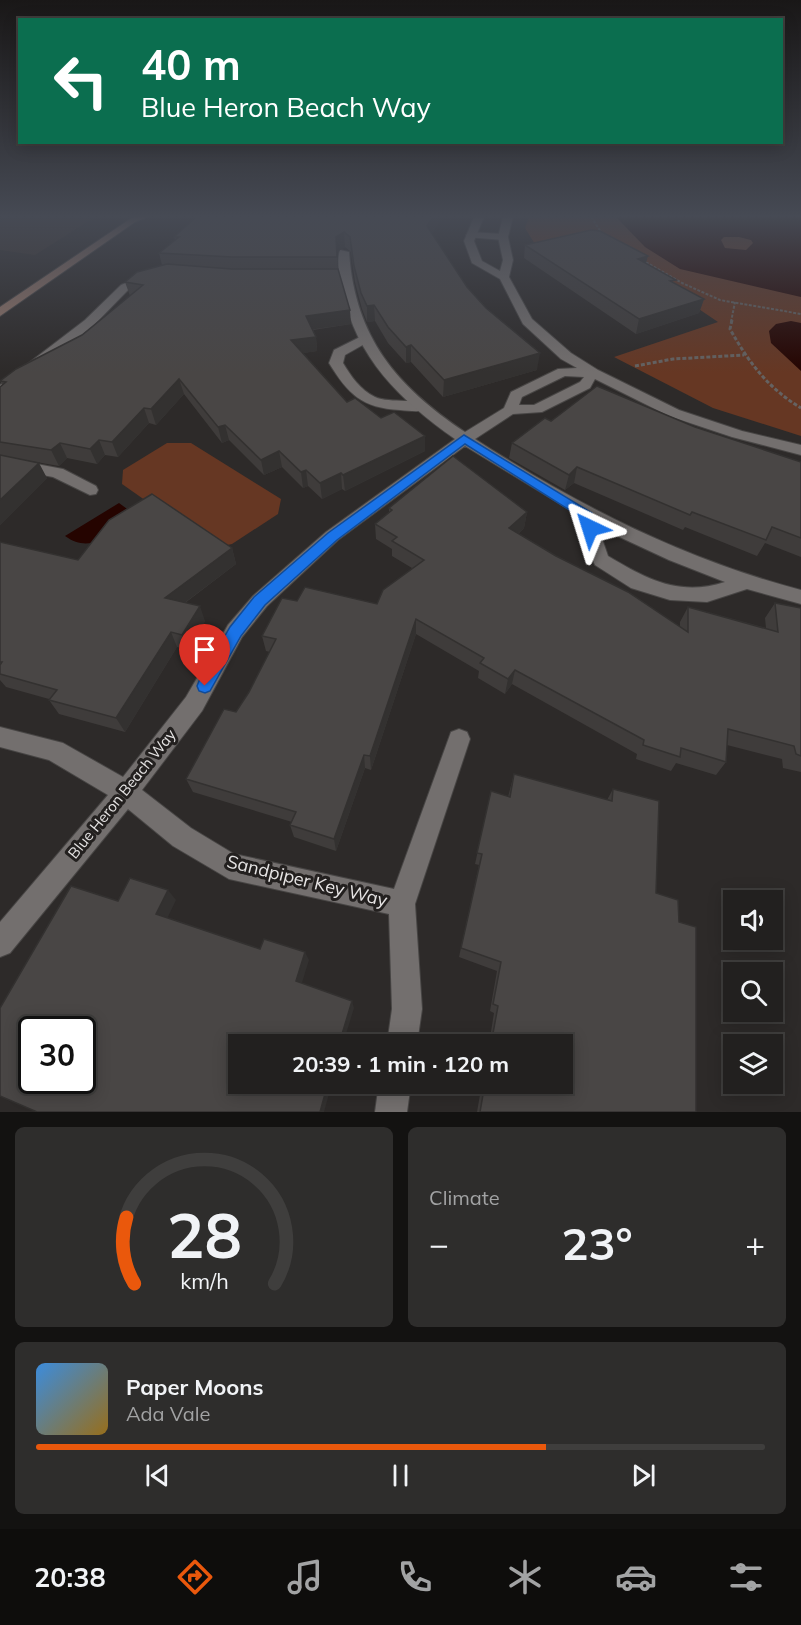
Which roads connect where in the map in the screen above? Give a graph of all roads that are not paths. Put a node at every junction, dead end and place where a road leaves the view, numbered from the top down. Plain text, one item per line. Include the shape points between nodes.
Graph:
1 (62, 269) edge
2 (341, 269) edge
3 (488, 269) edge
4 (506, 269) edge
5 (159, 274) edge
6 (504, 277) junction
7 (0, 312) edge
8 (364, 339) junction
9 (593, 374) junction
10 (0, 392) edge
11 (423, 407) junction
12 (510, 410) junction
13 (464, 439) junction
14 (801, 450) edge
15 (0, 462) edge
16 (90, 490) dead end
17 (588, 516) junction
18 (743, 583) junction
19 (801, 597) edge
20 (0, 737) edge
21 (459, 739) dead end
22 (126, 792) junction
23 (402, 904) junction
24 (0, 943) edge
25 (403, 1034) edge
26 (393, 1094) edge
27 (391, 1112) edge

1 - 7 main road
2 - 8 street via 340,277
3 - 6 street
4 - 6 street
5 - 10 street via 125,287 89,323
6 - 9 street via 527,321
8 - 11 street via 383,368
8 - 11 street via 339,353 336,363 356,393 390,406
9 - 12 street, Blue Heron Beach Way via 585,385 537,410
9 - 12 street, Blue Heron Beach Way via 563,372 516,395
9 - 14 street via 674,413
11 - 13 street
12 - 13 street, Blue Heron Beach Way
13 - 17 street
13 - 22 street, Blue Heron Beach Way via 332,536 260,601 235,632 194,704
15 - 16 street via 57,473
17 - 18 street
17 - 18 street via 601,560 638,583 670,593 707,595
18 - 19 street
20 - 22 street, Sandpiper Key Way via 56,751
21 - 23 street, Sandpiper Key Way
22 - 23 street, Sandpiper Key Way via 182,837 228,866
22 - 24 street, Blue Heron Beach Way
23 - 25 street, Sandpiper Key Way via 407,1009
26 - 27 street

